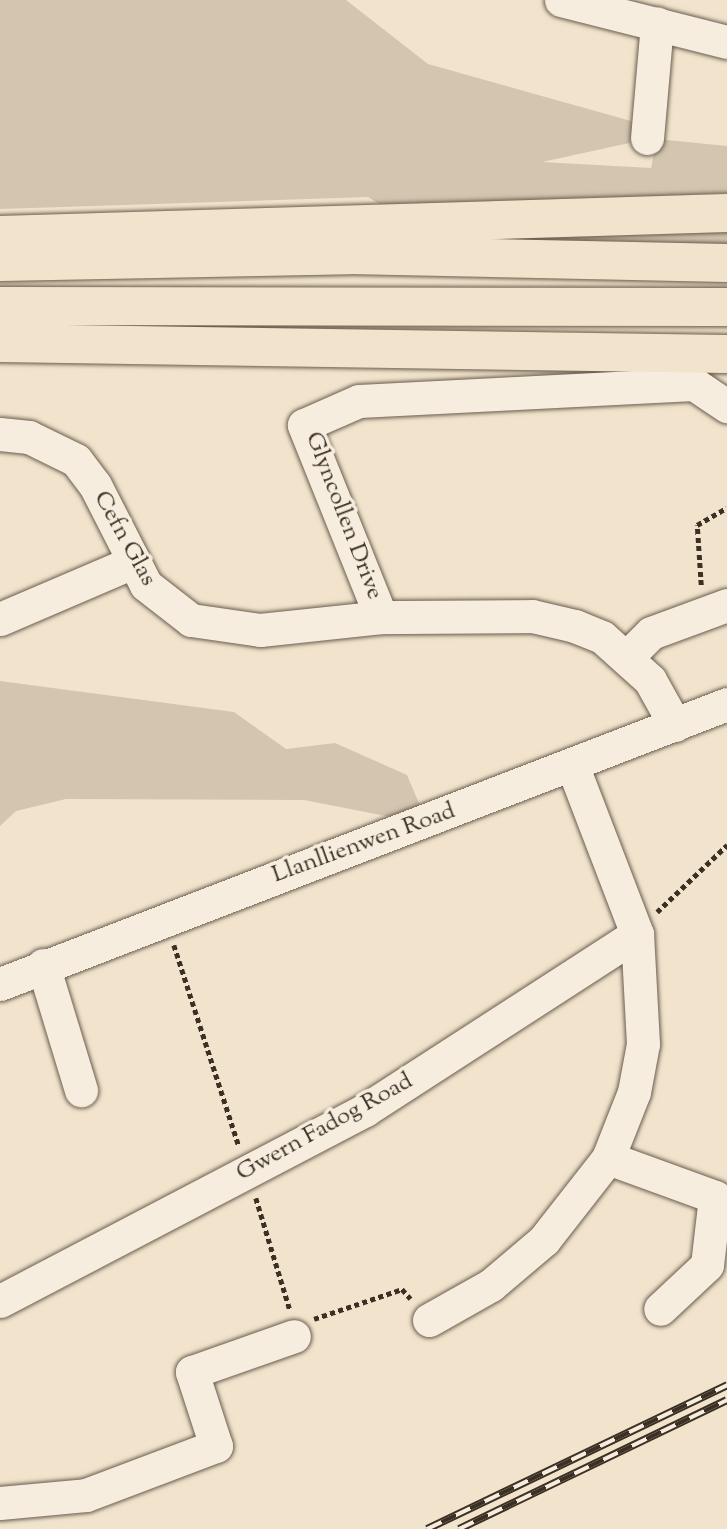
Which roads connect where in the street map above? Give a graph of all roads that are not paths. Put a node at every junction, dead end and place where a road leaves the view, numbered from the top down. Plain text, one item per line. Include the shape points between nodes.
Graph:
1 (561, 0) edge
2 (657, 23) junction
3 (727, 42) edge
4 (647, 138) dead end
5 (727, 213) edge
6 (0, 235) edge
7 (0, 262) edge
8 (727, 263) edge
9 (0, 306) edge
10 (727, 307) edge
11 (0, 343) edge
12 (727, 354) edge
13 (727, 406) edge
14 (0, 434) edge
15 (132, 562) junction
16 (715, 609) edge
17 (381, 617) junction
18 (0, 619) edge
19 (626, 658) junction
20 (727, 704) edge
21 (675, 725) junction
22 (573, 767) junction
23 (637, 934) junction
24 (43, 965) junction
25 (0, 984) edge
26 (81, 1090) dead end
27 (608, 1158) junction
28 (0, 1301) edge
29 (660, 1309) dead end
30 (429, 1320) road end
31 (294, 1336) road end
32 (0, 1503) edge

1 - 2 street
2 - 3 street
2 - 4 street
5 - 6 highway
7 - 8 highway via 349,255
9 - 10 highway
11 - 12 highway
13 - 17 street, Glyncollen Drive via 694,384 359,401 304,425
14 - 15 street, Cefn Glas via 41,442 76,460 95,485
15 - 17 street, Cefn Glas via 165,605 221,628 260,630
15 - 18 street
16 - 19 street via 651,633
17 - 19 street, Glyncollen Drive via 532,616 602,637
19 - 21 street, Glyncollen Drive via 650,680
20 - 21 street, Llanllienwen Road
21 - 22 street, Llanllienwen Road
22 - 23 street
22 - 24 street, Llanllienwen Road
23 - 27 street via 643,1044 634,1092
23 - 28 street, Gwern Fadog Road via 365,1110
24 - 25 street, Llanllienwen Road
24 - 26 street
27 - 29 street via 715,1197 707,1265
27 - 30 street via 544,1240 491,1285
31 - 32 street via 192,1372 216,1446 86,1495

